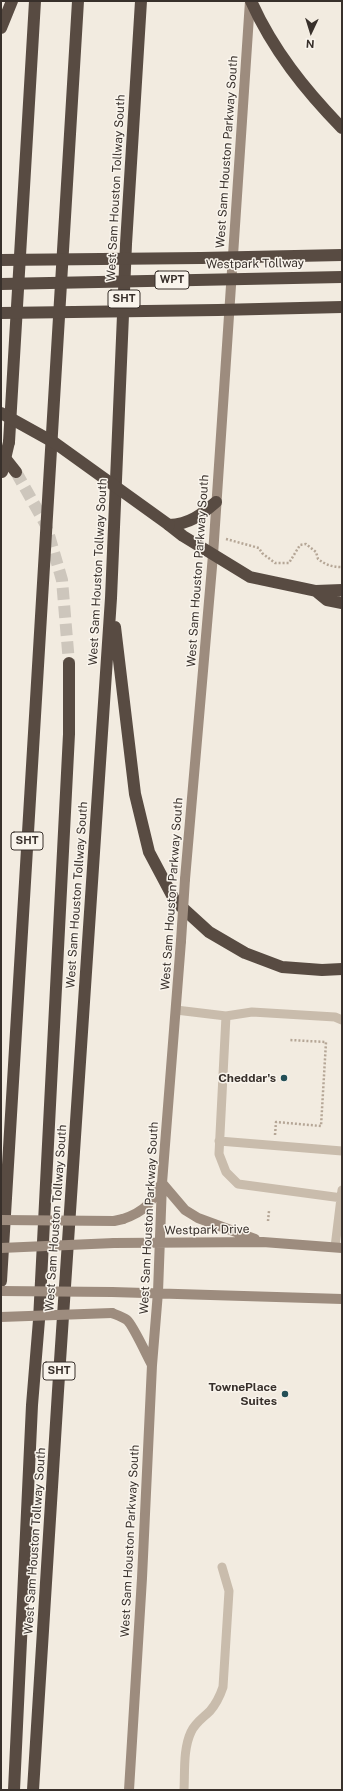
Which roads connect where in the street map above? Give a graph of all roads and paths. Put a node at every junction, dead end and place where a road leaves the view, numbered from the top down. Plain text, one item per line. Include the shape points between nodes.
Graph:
1 (12, 1) edge
2 (35, 1) edge
3 (78, 1) edge
4 (141, 1) edge
5 (251, 1) edge
6 (1, 28) edge
7 (342, 128) edge
8 (342, 255) edge
9 (233, 257) junction
10 (1, 260) edge
11 (342, 276) edge
12 (1, 284) edge
13 (342, 306) edge
14 (1, 313) edge
15 (1, 413) edge
16 (1, 453) edge
17 (1, 472) tunnel mouth
18 (16, 472) tunnel mouth
19 (216, 502) junction
20 (178, 528) junction
21 (214, 537) junction
22 (213, 555) junction
23 (342, 567) edge
24 (342, 590) edge
25 (316, 591) junction
26 (111, 598) junction
27 (342, 603) edge
28 (69, 663) tunnel mouth
29 (342, 969) edge
30 (176, 1010) junction
31 (226, 1016) junction
32 (342, 1020) edge
33 (290, 1040) dead end
34 (275, 1135) dead end
35 (219, 1141) junction
36 (342, 1151) edge
37 (162, 1183) junction
38 (342, 1190) edge
39 (342, 1198) edge
40 (269, 1211) dead end
41 (1, 1220) edge
42 (268, 1221) dead end
43 (263, 1242) junction
44 (160, 1243) junction
45 (339, 1247) edge
46 (1, 1248) edge
47 (1, 1281) edge
48 (1, 1291) edge
49 (158, 1292) junction
50 (342, 1299) edge
51 (1, 1317) edge
52 (152, 1366) junction
53 (222, 1567) dead end
54 (14, 1790) edge
55 (33, 1790) edge
56 (129, 1790) edge
57 (184, 1790) edge

1 - 6 highway
2 - 17 highway, bridge via 9,442
3 - 47 highway, SHT
4 - 26 highway, West Sam Houston Tollway South / SHT via 126,252
5 - 7 highway via 293,73
5 - 9 main road, West Sam Houston Parkway South
8 - 9 highway
9 - 10 highway, bridge
9 - 19 main road, West Sam Houston Parkway South
11 - 12 highway, Westpark Tollway / WPT, bridge
13 - 14 highway, bridge
15 - 20 highway, bridge via 55,444
16 - 18 highway
19 - 20 highway
19 - 21 main road, West Sam Houston Parkway South
20 - 22 highway
21 - 22 main road, West Sam Houston Parkway South
21 - 23 path via 252,545 275,563 281,564 289,563 300,545 306,544 316,552 318,559 323,563 330,567
22 - 25 highway via 250,577
22 - 30 main road, West Sam Houston Parkway South, bridge
24 - 25 highway
25 - 27 highway via 327,600
26 - 29 highway via 135,794 149,852 175,901 209,932 244,953 282,967
26 - 55 highway, West Sam Houston Tollway South / SHT
28 - 54 highway via 69,734 39,1320 32,1405
30 - 31 lane
30 - 37 main road, West Sam Houston Parkway South
31 - 32 lane via 252,1012 336,1017
31 - 35 lane
33 - 34 path via 326,1042 321,1126 276,1122
35 - 36 lane
35 - 39 lane via 219,1154 226,1172 238,1184
37 - 41 main road, bridge via 153,1200 144,1209 114,1221
37 - 43 main road via 186,1210 198,1218
37 - 44 main road, West Sam Houston Parkway South
38 - 39 lane
39 - 45 lane
40 - 42 path
43 - 44 main road, Westpark Drive
43 - 45 main road, Westpark Drive
44 - 46 main road, Westpark Drive, bridge
44 - 49 main road, West Sam Houston Parkway South
48 - 49 main road, bridge
49 - 50 main road
49 - 52 main road, West Sam Houston Parkway South
51 - 52 main road, bridge via 112,1314 127,1320 133,1327
52 - 56 main road, West Sam Houston Parkway South
53 - 57 lane via 229,1591 223,1687 218,1700 191,1731 186,1745

